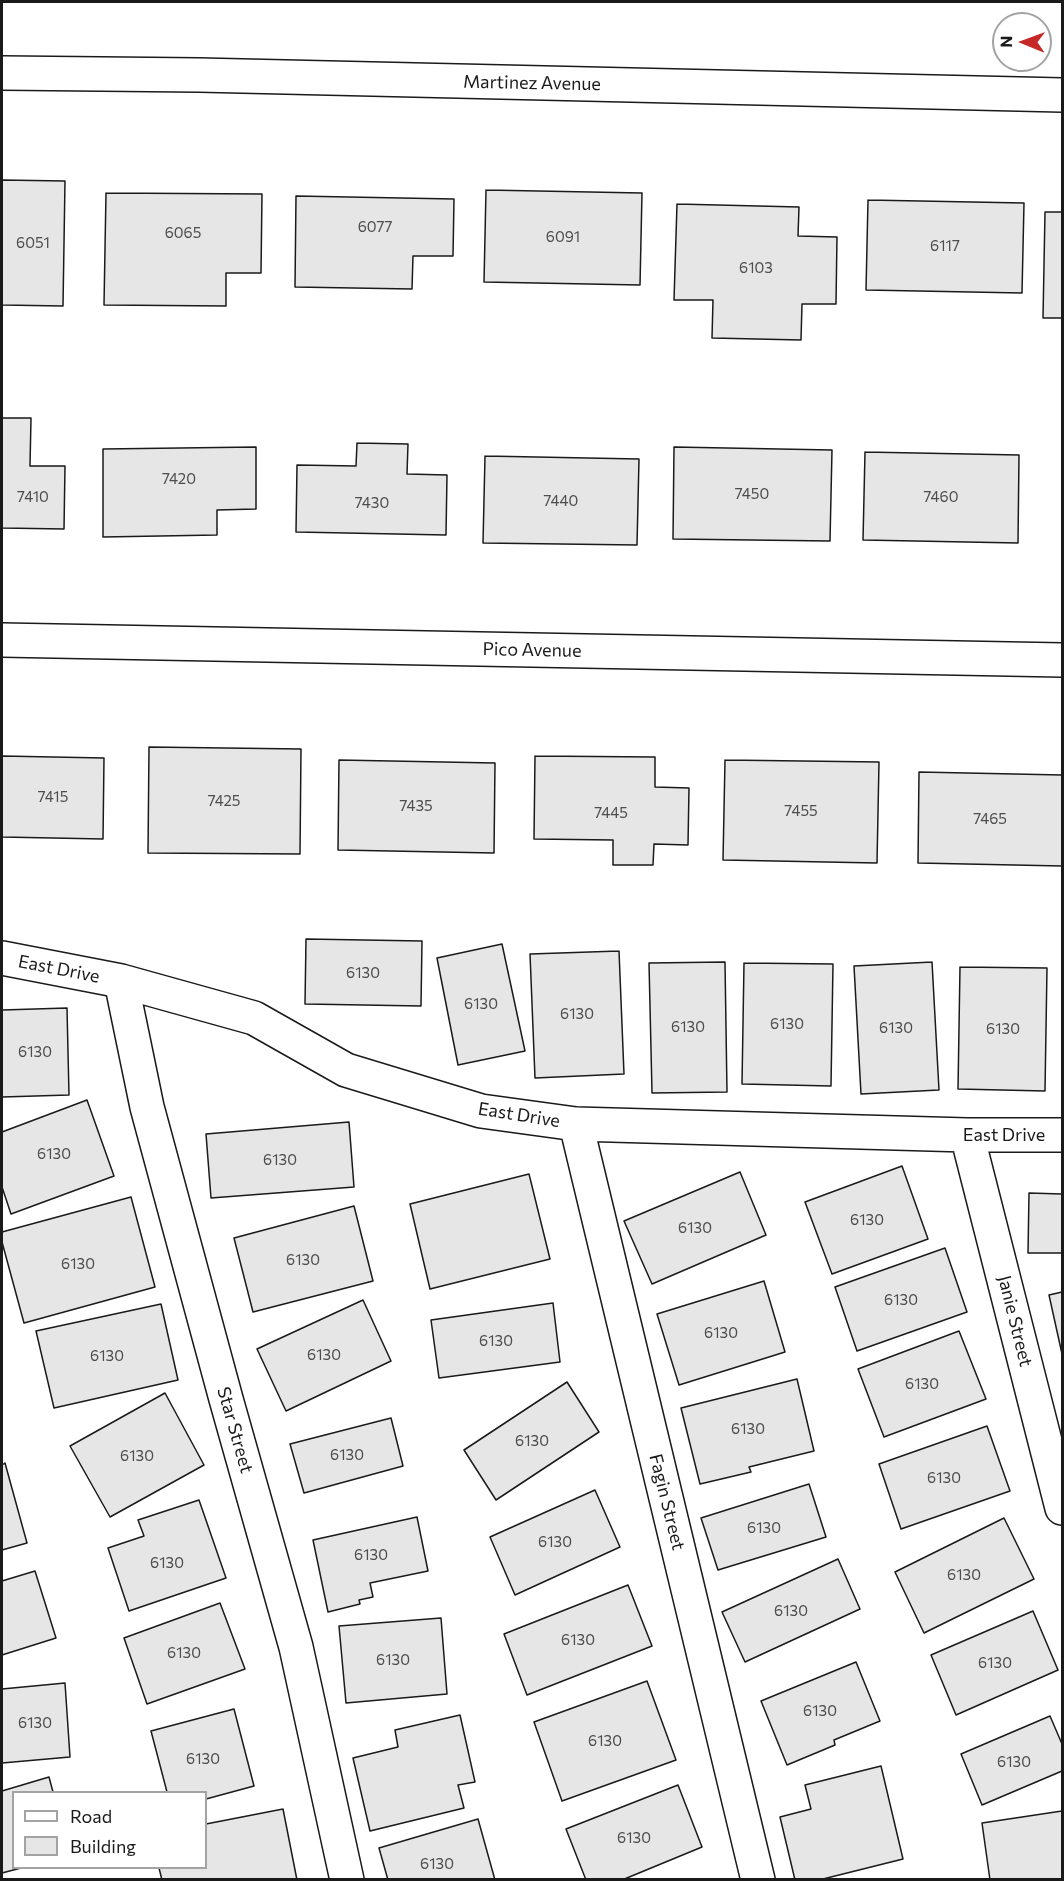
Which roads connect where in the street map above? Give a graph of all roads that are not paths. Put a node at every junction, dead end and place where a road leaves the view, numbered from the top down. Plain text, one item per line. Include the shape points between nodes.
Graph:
1 (2, 73) edge
2 (1062, 95) edge
3 (2, 640) edge
4 (1062, 660) edge
5 (2, 958) edge
6 (121, 981) junction
7 (576, 1124) junction
8 (967, 1135) junction
9 (1062, 1135) edge
10 (1062, 1508) edge
11 (347, 1880) edge
12 (758, 1880) edge

1 - 2 street, Martinez Avenue
3 - 4 street, Pico Avenue
5 - 6 street, East Drive
6 - 7 street, East Drive via 254,1018 346,1070 480,1111
6 - 11 street, Star Street via 147,1107 296,1647
7 - 8 street, East Drive
7 - 12 street, Fagin Street
8 - 9 street, East Drive
8 - 10 street, Janie Street

